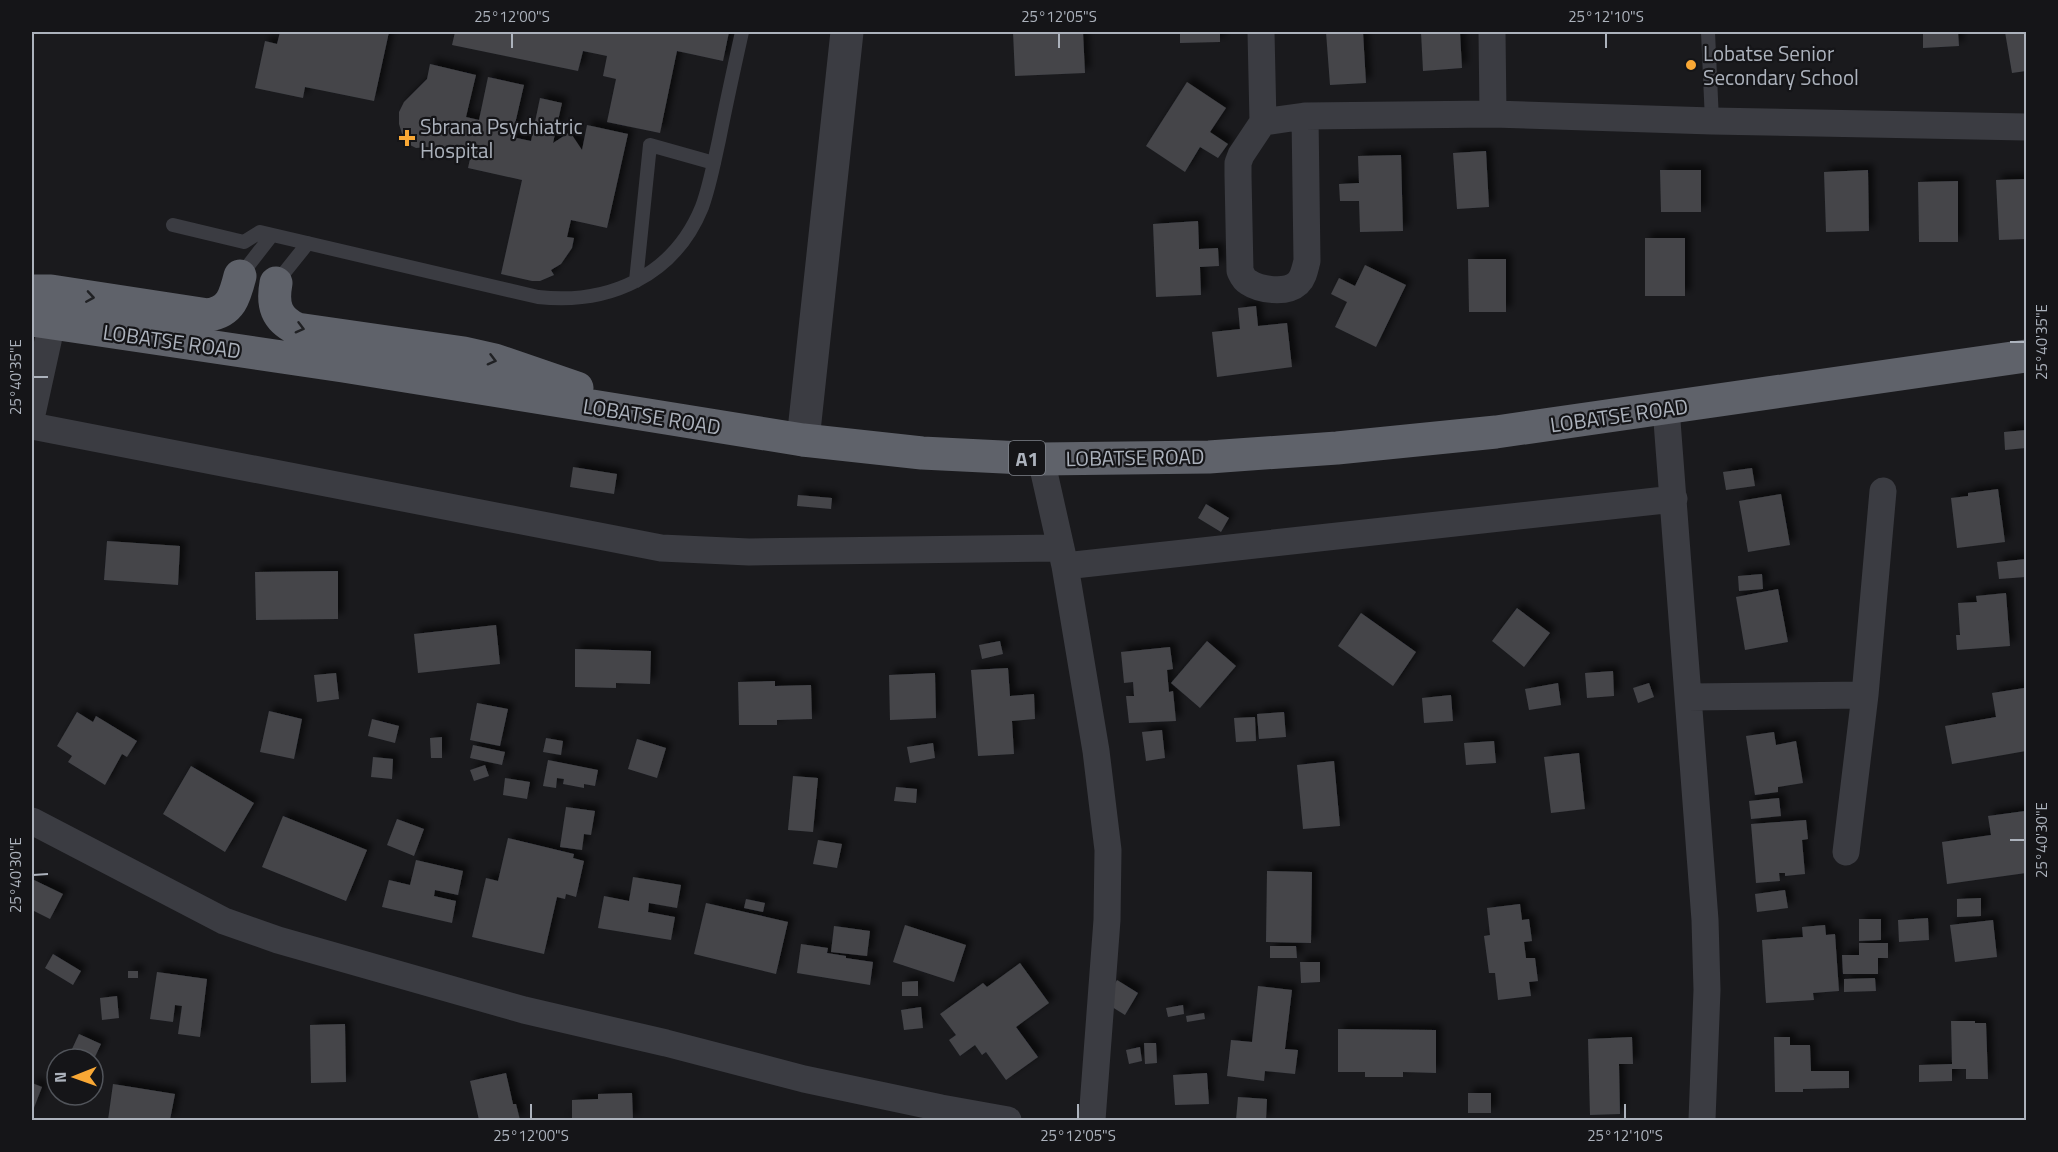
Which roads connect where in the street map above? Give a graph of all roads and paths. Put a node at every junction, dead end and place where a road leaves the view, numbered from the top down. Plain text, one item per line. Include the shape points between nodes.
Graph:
1 (742, 32) edge
2 (847, 32) edge
3 (1261, 32) edge
4 (1492, 32) edge
5 (1708, 32) edge
6 (1493, 114) junction
7 (1305, 116) junction
8 (1712, 121) junction
9 (1263, 122) junction
10 (2026, 127) edge
11 (714, 163) junction
12 (173, 225) dead end
13 (272, 235) junction
14 (308, 243) junction
15 (240, 276) joint
16 (636, 281) junction
17 (276, 283) joint
18 (32, 291) edge
19 (42, 321) edge
20 (2026, 356) edge
21 (1666, 408) junction
22 (32, 414) edge
23 (668, 418) junction
24 (32, 426) edge
25 (804, 440) junction
26 (1041, 459) junction
27 (1883, 491) dead end
28 (1674, 500) junction
29 (1063, 557) junction
30 (1864, 695) junction
31 (1688, 697) junction
32 (32, 821) edge
33 (1846, 852) dead end
34 (1008, 1120) edge
35 (1092, 1120) edge
36 (1702, 1120) edge

1 - 11 lane
2 - 25 street
3 - 9 street
4 - 6 street
5 - 8 lane
6 - 7 street
6 - 8 street
7 - 9 street
7 - 9 street via 1307,261 1297,284 1281,289 1260,288 1245,281 1240,271 1238,163
8 - 10 street
11 - 16 lane via 692,227 663,262
11 - 16 lane via 650,145
12 - 13 lane via 244,242 260,232
13 - 14 lane
13 - 15 lane
14 - 16 lane via 560,300 605,294
14 - 17 lane
18 -> 15 highway via 208,315 229,306
17 -> 23 highway via 273,296 278,313 297,328 495,360
19 - 22 street
19 - 23 highway, LOBATSE ROAD / A1
20 - 21 highway, LOBATSE ROAD / A1
21 - 26 highway, LOBATSE ROAD / A1 via 1496,432 1337,448 1209,457
21 - 28 street
23 - 25 highway, LOBATSE ROAD / A1
24 - 29 street via 661,548
25 - 26 highway, LOBATSE ROAD / A1 via 922,453
26 - 29 street
27 - 30 street
28 - 29 street
28 - 31 street
29 - 35 street via 1096,751 1108,850 1107,920
30 - 31 street
30 - 33 street
31 - 36 street via 1707,979
32 - 34 street via 224,921 278,940 524,1010 804,1079

